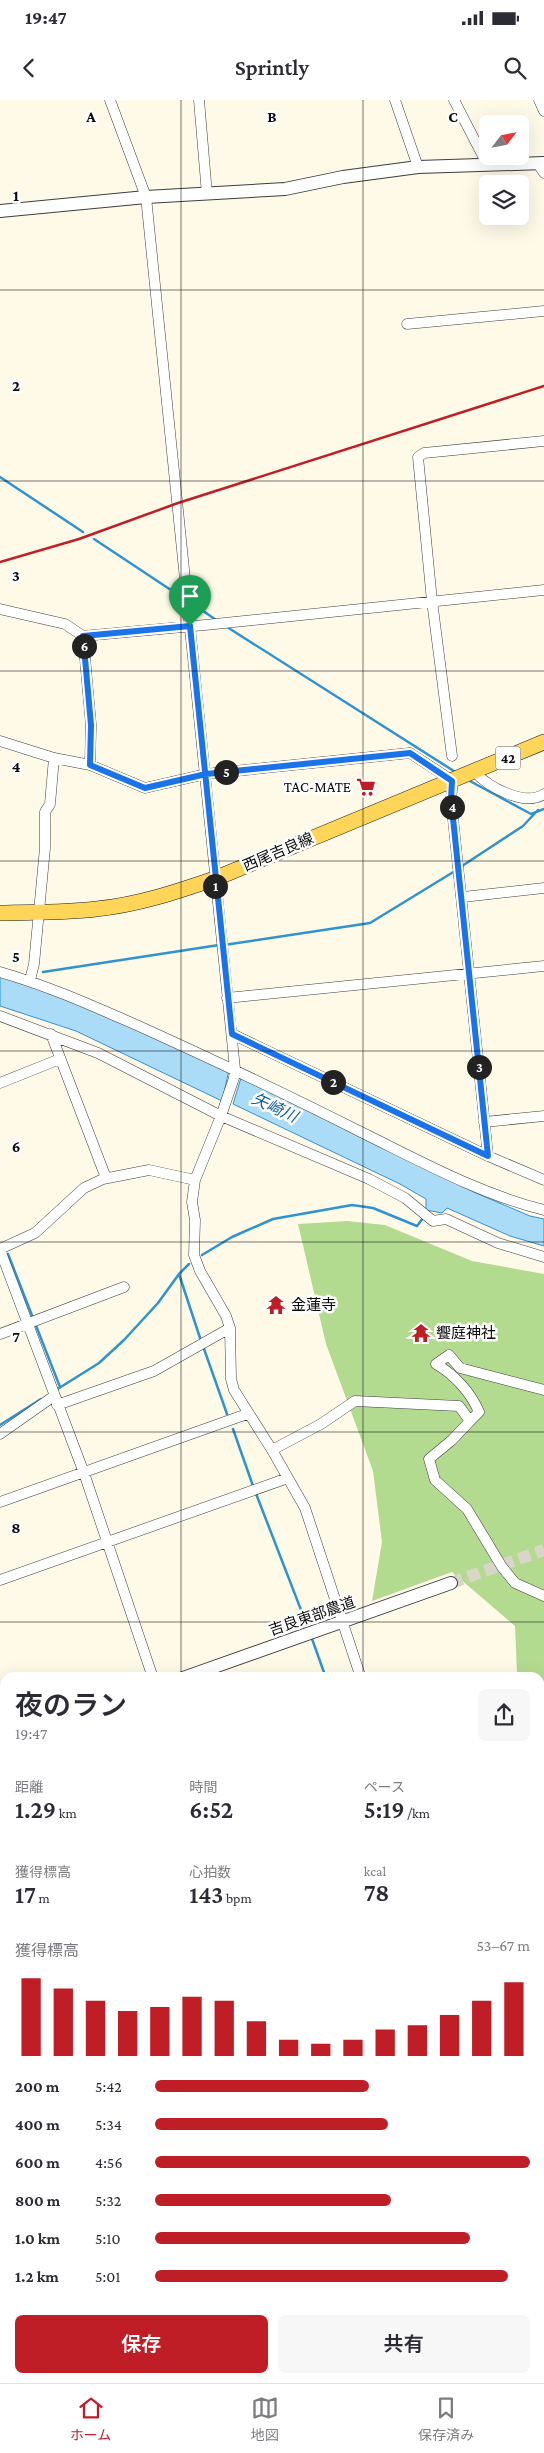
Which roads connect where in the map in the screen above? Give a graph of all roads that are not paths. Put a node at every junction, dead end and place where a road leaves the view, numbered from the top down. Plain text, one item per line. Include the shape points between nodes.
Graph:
1 (110, 100) edge
2 (199, 100) edge
3 (394, 100) edge
4 (454, 100) edge
5 (479, 148) edge
6 (479, 164) edge
7 (505, 165) edge
8 (418, 167) junction
9 (542, 167) edge
10 (207, 194) junction
11 (146, 197) junction
12 (0, 211) edge
13 (544, 310) edge
14 (407, 324) dead end
15 (544, 441) edge
16 (544, 590) edge
17 (432, 602) junction
18 (0, 609) edge
19 (190, 621) junction
20 (83, 636) junction
21 (0, 741) edge
22 (544, 742) edge
23 (452, 756) dead end
24 (54, 758) junction
25 (90, 765) junction
26 (473, 772) junction
27 (206, 774) junction
28 (452, 781) junction
29 (544, 794) edge
30 (214, 879) junction
31 (544, 888) edge
32 (463, 897) junction
33 (0, 913) edge
34 (39, 914) junction
35 (544, 966) edge
36 (0, 972) edge
37 (469, 973) junction
38 (30, 980) junction
39 (227, 998) junction
40 (0, 1016) edge
41 (51, 1034) junction
42 (232, 1034) junction
43 (60, 1059) junction
44 (234, 1073) junction
45 (0, 1083) edge
46 (221, 1116) junction
47 (544, 1116) edge
48 (484, 1122) junction
49 (488, 1156) junction
50 (106, 1178) junction
51 (195, 1180) junction
52 (544, 1180) edge
53 (544, 1210) edge
54 (0, 1250) edge
55 (544, 1257) edge
56 (124, 1287) dead end
57 (29, 1323) junction
58 (230, 1328) junction
59 (0, 1334) edge
60 (544, 1390) edge
61 (56, 1401) junction
62 (248, 1414) junction
63 (470, 1421) junction
64 (0, 1434) edge
65 (272, 1450) junction
66 (84, 1473) junction
67 (288, 1478) junction
68 (0, 1502) edge
69 (108, 1543) junction
70 (0, 1580) edge
71 (451, 1583) tunnel mouth
72 (544, 1596) edge
73 (342, 1623) junction
74 (151, 1672) edge
75 (200, 1672) edge
76 (359, 1672) edge

1 - 11 street
2 - 10 street
3 - 8 street
4 - 5 street
6 - 8 street
7 - 9 street
8 - 10 street via 285,189
10 - 11 street
11 - 12 street
11 - 19 street
13 - 14 street
15 - 17 street via 424,453 418,457
16 - 17 street
17 - 19 street via 205,626
17 - 23 street
18 - 20 street via 65,624
19 - 20 street
19 - 27 street
20 - 25 street via 91,725
21 - 24 street
22 - 26 main road, 西尾吉良線 / 42
24 - 25 street
24 - 34 street via 50,804 45,812
25 - 27 street via 145,788
26 - 28 main road, 西尾吉良線 / 42
26 - 29 street via 518,796 538,798
27 - 28 street via 410,753
27 - 30 street
28 - 30 main road, 西尾吉良線 / 42
28 - 32 street via 451,799
30 - 34 main road, 西尾吉良線 / 42 via 160,897 97,909
30 - 39 street
31 - 32 street
32 - 37 street
33 - 34 main road, 西尾吉良線 / 42
34 - 38 street
35 - 37 street
36 - 38 street
37 - 39 street
37 - 48 street
38 - 44 street
39 - 42 street
40 - 41 street
41 - 43 street
41 - 46 street via 98,1052
42 - 44 street
42 - 49 street
43 - 45 street
43 - 50 street
44 - 46 street
44 - 53 street via 466,1183 519,1204
46 - 51 street
46 - 55 street via 369,1179 406,1198 433,1221 446,1219 498,1243
47 - 48 street
48 - 49 street
49 - 52 street
50 - 51 street via 149,1170
50 - 54 street via 84,1188 36,1233
51 - 58 street via 192,1202 194,1255
54 - 57 street
56 - 57 street
57 - 59 street
57 - 61 street
58 - 61 street via 154,1371
58 - 62 street via 231,1379
60 - 63 street via 460,1368 449,1354 436,1364 448,1371 474,1400 480,1412
61 - 64 street
61 - 66 street
62 - 65 street
62 - 66 street
63 - 65 street via 459,1406 355,1401 321,1424
63 - 72 street via 429,1459 435,1480 467,1509 515,1583
65 - 67 street
66 - 68 street
66 - 69 street
67 - 69 street
67 - 73 street via 311,1523
69 - 70 street
69 - 74 street
71 - 73 street, 吉良東部農道
73 - 75 street, 吉良東部農道
73 - 76 street

